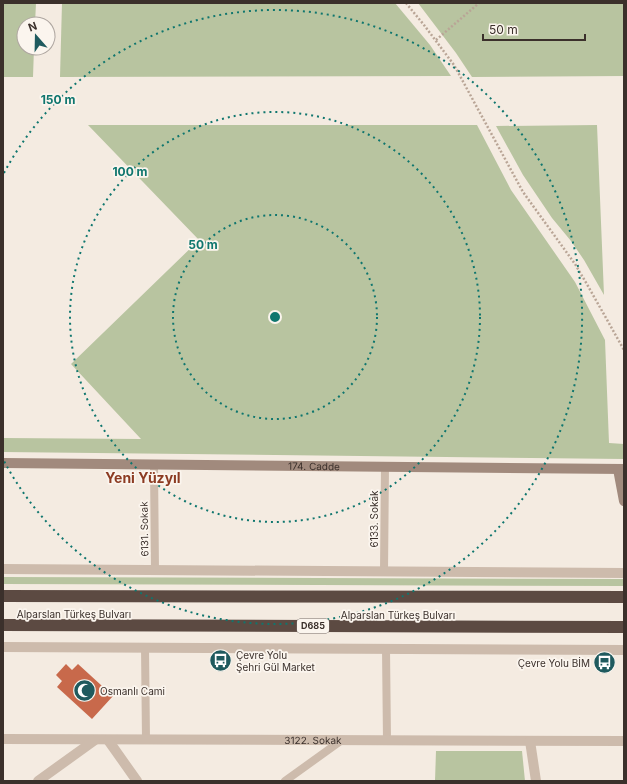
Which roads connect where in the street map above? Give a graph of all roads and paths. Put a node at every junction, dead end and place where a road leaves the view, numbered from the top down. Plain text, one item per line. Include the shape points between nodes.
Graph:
1 (406, 3) edge
2 (479, 3) edge
3 (436, 40) junction
4 (624, 350) edge
5 (3, 463) edge
6 (154, 465) junction
7 (384, 467) junction
8 (621, 469) edge
9 (624, 501) edge
10 (3, 569) edge
11 (155, 570) junction
12 (384, 571) junction
13 (624, 573) edge
14 (3, 596) edge
15 (624, 597) edge
16 (3, 625) edge
17 (624, 627) edge
18 (3, 647) edge
19 (145, 647) junction
20 (386, 649) junction
21 (624, 650) edge
22 (3, 739) edge
23 (95, 740) junction
24 (108, 740) junction
25 (146, 740) junction
26 (342, 740) junction
27 (387, 740) junction
28 (530, 740) junction
29 (624, 741) edge
30 (38, 781) edge
31 (137, 781) edge
32 (285, 781) edge
33 (536, 781) edge

1 - 3 path
2 - 3 path
3 - 4 path via 466,84 523,192 578,270
5 - 6 street, 174. Cadde
6 - 7 street, 174. Cadde
6 - 11 lane, 6131. Sokak
7 - 8 street, 174. Cadde
7 - 12 lane, 6133. Sokak
8 - 9 street
10 - 11 street
11 - 12 street
12 - 13 street
14 - 15 highway, Alparslan Türkeş Bulvarı
16 - 17 highway, Alparslan Türkeş Bulvarı / D685
18 - 19 street
19 - 20 street
19 - 25 lane
20 - 21 street
20 - 27 lane
22 - 23 street, 3122. Sokak
23 - 24 street, 3122. Sokak
23 - 30 street
24 - 25 street, 3122. Sokak
24 - 31 street
25 - 26 street, 3122. Sokak
26 - 27 street, 3122. Sokak
26 - 32 lane
27 - 28 street, 3122. Sokak
28 - 29 street, 3122. Sokak
28 - 33 street

